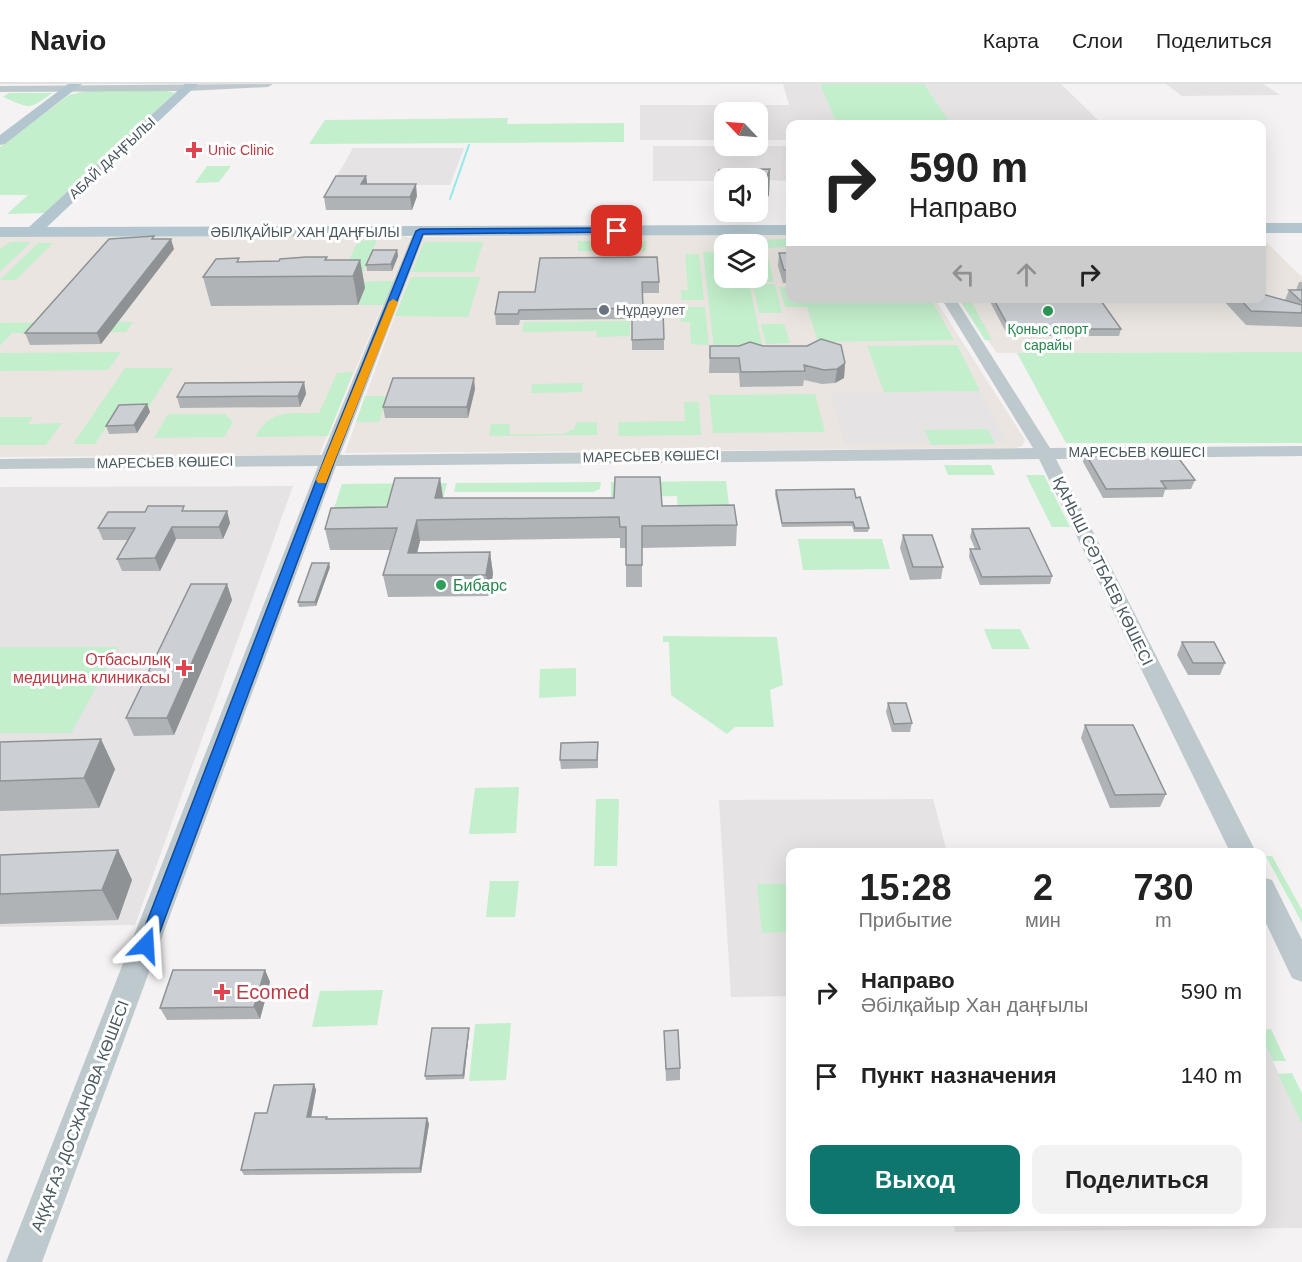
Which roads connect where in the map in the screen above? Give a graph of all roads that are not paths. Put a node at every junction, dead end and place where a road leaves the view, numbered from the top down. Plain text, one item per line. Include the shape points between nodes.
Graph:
1 (268, 84) edge
2 (73, 86) edge
3 (190, 86) edge
4 (0, 89) edge
5 (0, 141) edge
6 (1266, 219) edge
7 (1302, 219) edge
8 (786, 220) edge
9 (0, 223) edge
10 (637, 226) junction
11 (38, 227) junction
12 (246, 227) junction
13 (1266, 228) edge
14 (1302, 228) edge
15 (786, 230) edge
16 (420, 231) junction
17 (0, 232) edge
18 (951, 303) edge
19 (1302, 451) edge
20 (1044, 452) junction
21 (330, 460) junction
22 (0, 464) edge
23 (1241, 848) edge
24 (1266, 896) edge
25 (1302, 969) edge
26 (24, 1262) edge

1 - 3 street
2 - 3 street
2 - 4 street
2 - 5 main road
3 - 11 main road, АБАЙ ДАҢҒЫЛЫ
6 - 7 main road
8 - 10 main road, ӘБІЛҚАЙЫР ХАН ДАҢҒЫЛЫ
9 - 11 main road, ӘБІЛҚАЙЫР ХАН ДАҢҒЫЛЫ
10 - 12 main road, ӘБІЛҚАЙЫР ХАН ДАҢҒЫЛЫ
10 - 15 main road, ӘБІЛҚАЙЫР ХАН ДАҢҒЫЛЫ
10 - 16 main road, ӘБІЛҚАЙЫР ХАН ДАҢҒЫЛЫ
11 - 12 main road, ӘБІЛҚАЙЫР ХАН ДАҢҒЫЛЫ
11 - 17 main road, ӘБІЛҚАЙЫР ХАН ДАҢҒЫЛЫ
12 - 16 main road, ӘБІЛҚАЙЫР ХАН ДАҢҒЫЛЫ
13 - 14 main road
16 - 21 street, АҚҚАҒАЗ ДОСЖАНОВА КӨШЕСІ
18 - 20 street, ҚАНЫШ СӘТБАЕВ КӨШЕСІ
19 - 20 street, МАРЕСЬЕВ КӨШЕСІ
20 - 21 street, МАРЕСЬЕВ КӨШЕСІ
20 - 23 street, ҚАНЫШ СӘТБАЕВ КӨШЕСІ
21 - 22 street, МАРЕСЬЕВ КӨШЕСІ
21 - 26 street, АҚҚАҒАЗ ДОСЖАНОВА КӨШЕСІ
24 - 25 street

